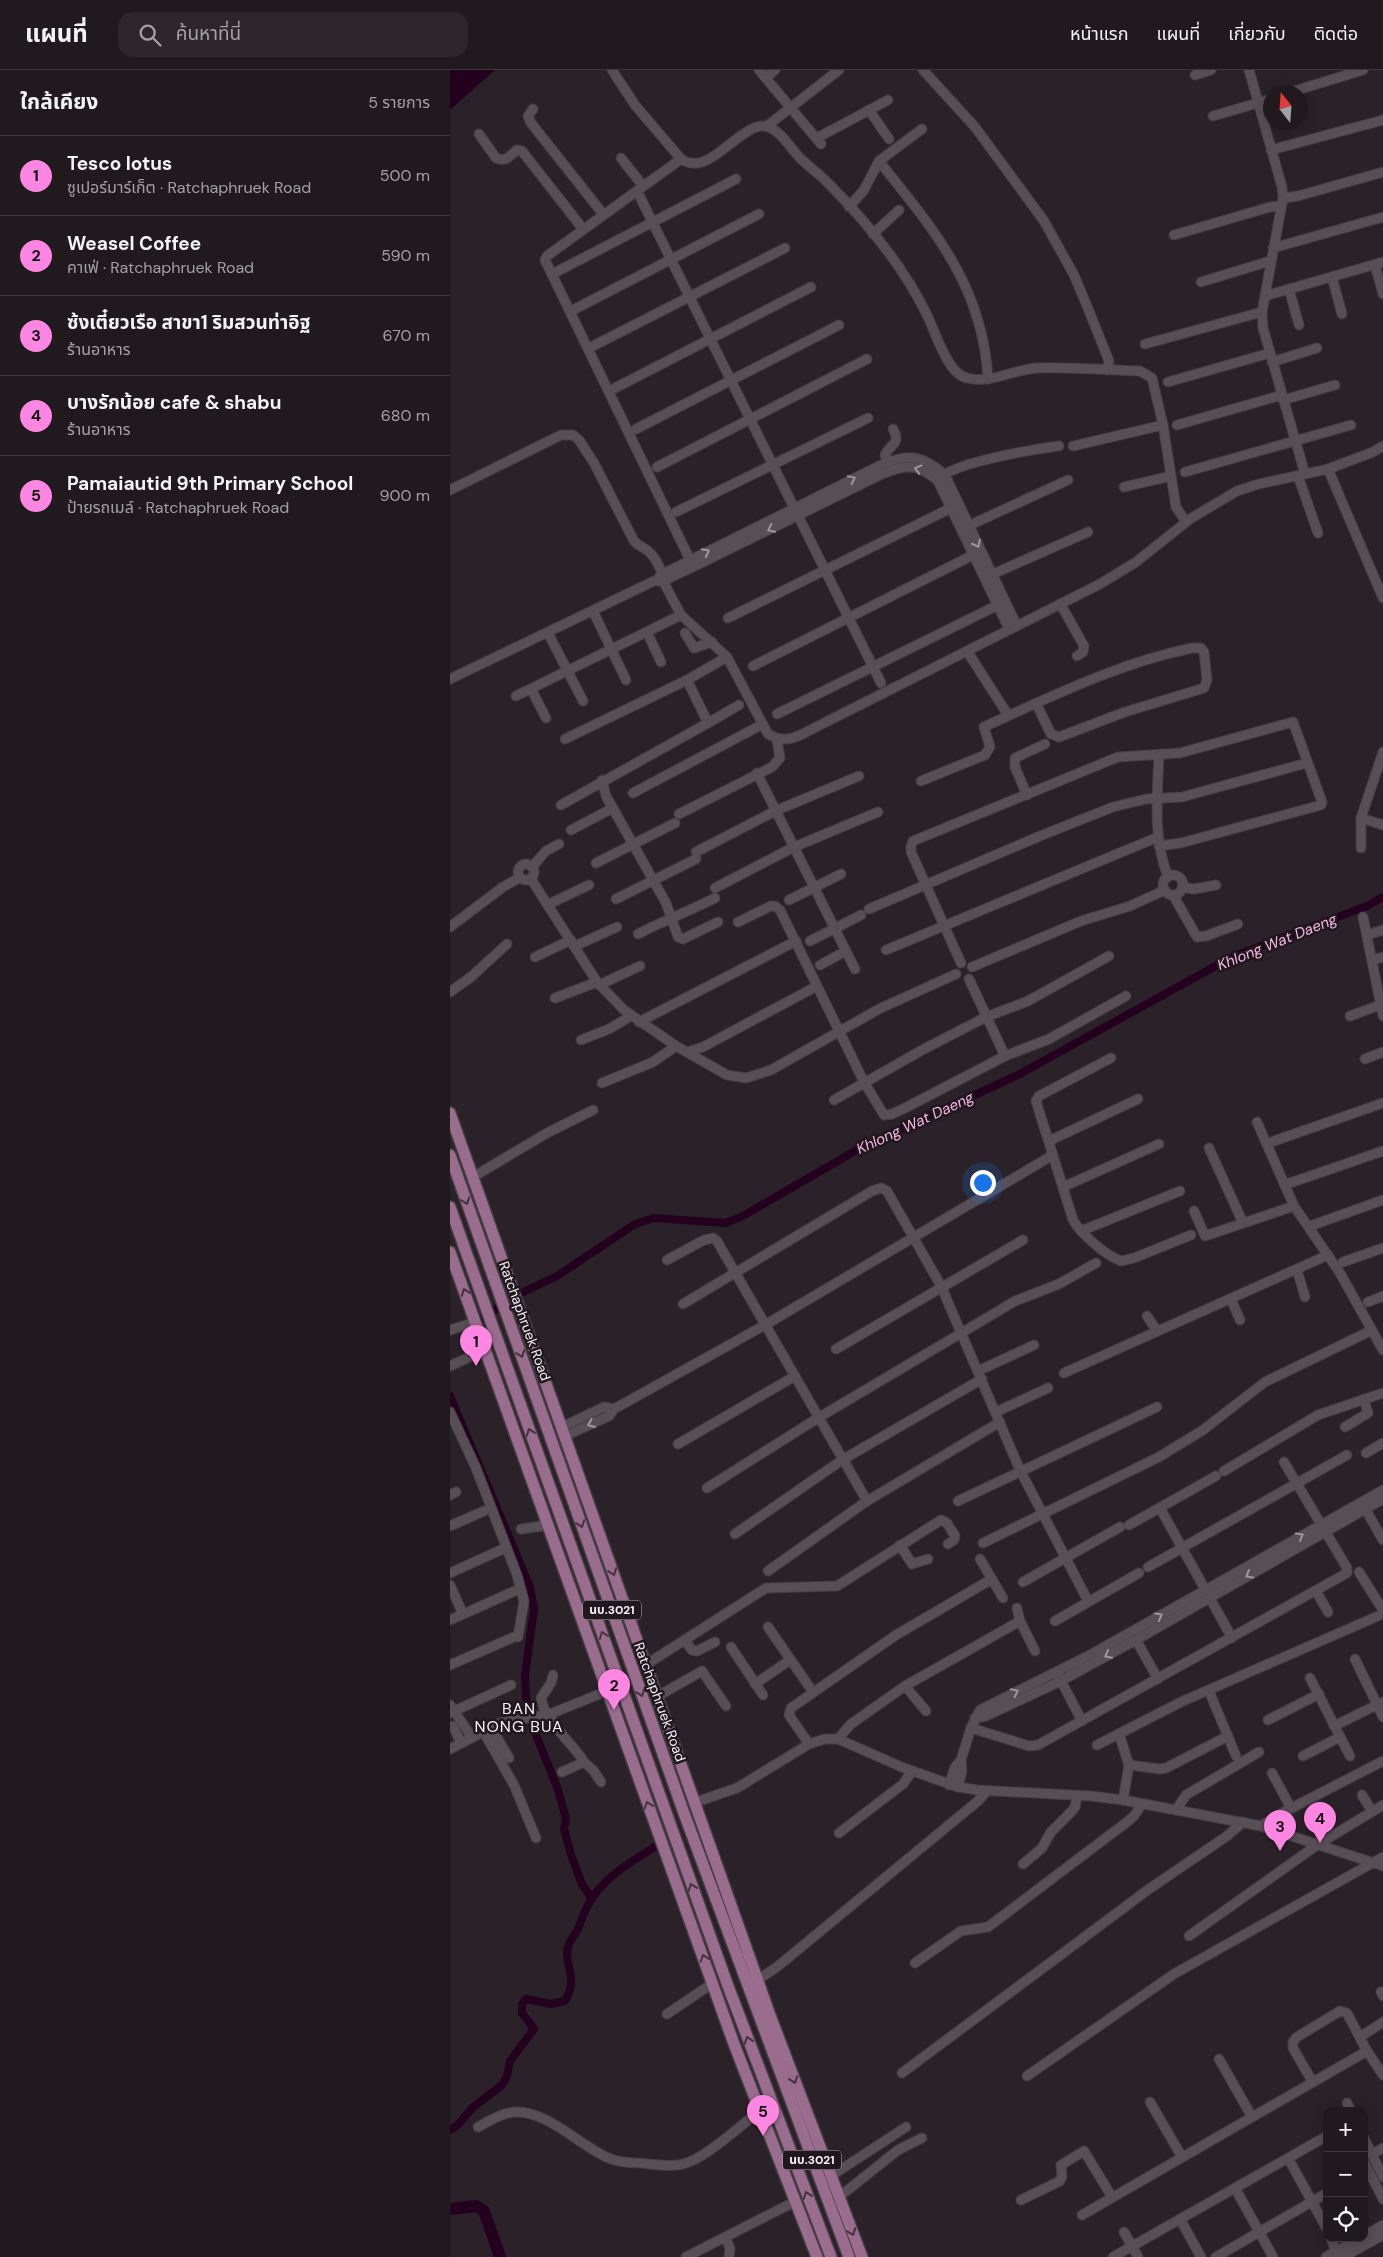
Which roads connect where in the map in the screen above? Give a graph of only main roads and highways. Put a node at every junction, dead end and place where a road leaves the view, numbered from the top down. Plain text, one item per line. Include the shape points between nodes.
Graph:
1 (450, 1113) edge
2 (450, 1155) edge
3 (450, 1207) edge
4 (450, 1254) edge
5 (556, 1452) junction
6 (537, 1453) junction
7 (591, 1510) junction
8 (551, 1530) junction
9 (771, 2018) junction
10 (739, 2053) junction
11 (777, 2063) junction
12 (772, 2101) junction
13 (817, 2257) edge
14 (831, 2257) edge
15 (849, 2257) edge
16 (862, 2257) edge

1 - 7 main road, Ratchaphruek Road / นบ.3021
2 -> 5 main road, Ratchaphruek Road / นบ.3021
6 -> 3 main road, นบ.3021
8 -> 4 main road, นบ.3021
5 - 7 main road
5 -> 11 main road, Ratchaphruek Road / นบ.3021 via 685,1816
6 - 8 main road via 538,1473
12 -> 6 main road, นบ.3021
7 -> 9 main road, Ratchaphruek Road / นบ.3021
10 -> 8 main road, นบ.3021
9 - 11 main road
9 -> 16 main road
10 - 12 main road
10 - 13 main road
11 - 15 main road, Ratchaphruek Road / นบ.3021
14 -> 12 main road, นบ.3021

